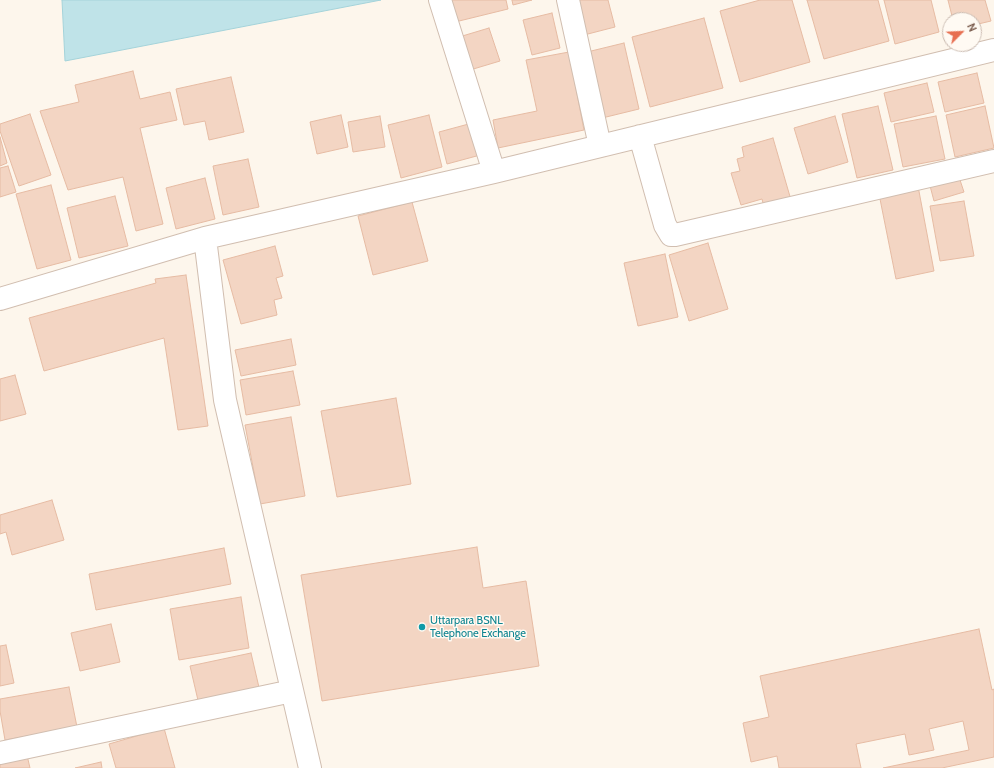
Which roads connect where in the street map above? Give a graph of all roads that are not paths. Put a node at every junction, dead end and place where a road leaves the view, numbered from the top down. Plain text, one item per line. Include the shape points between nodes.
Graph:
1 (440, 0) edge
2 (568, 0) edge
3 (994, 50) edge
4 (640, 136) junction
5 (600, 146) junction
6 (994, 161) edge
7 (494, 172) junction
8 (205, 238) junction
9 (0, 299) edge
10 (292, 691) junction
11 (0, 753) edge
12 (310, 768) edge

1 - 7 street
2 - 5 street
3 - 4 street
4 - 5 street
4 - 6 street via 665,225 671,235
5 - 7 street
7 - 8 street
8 - 9 street
8 - 10 street via 225,400
10 - 11 street
10 - 12 street

